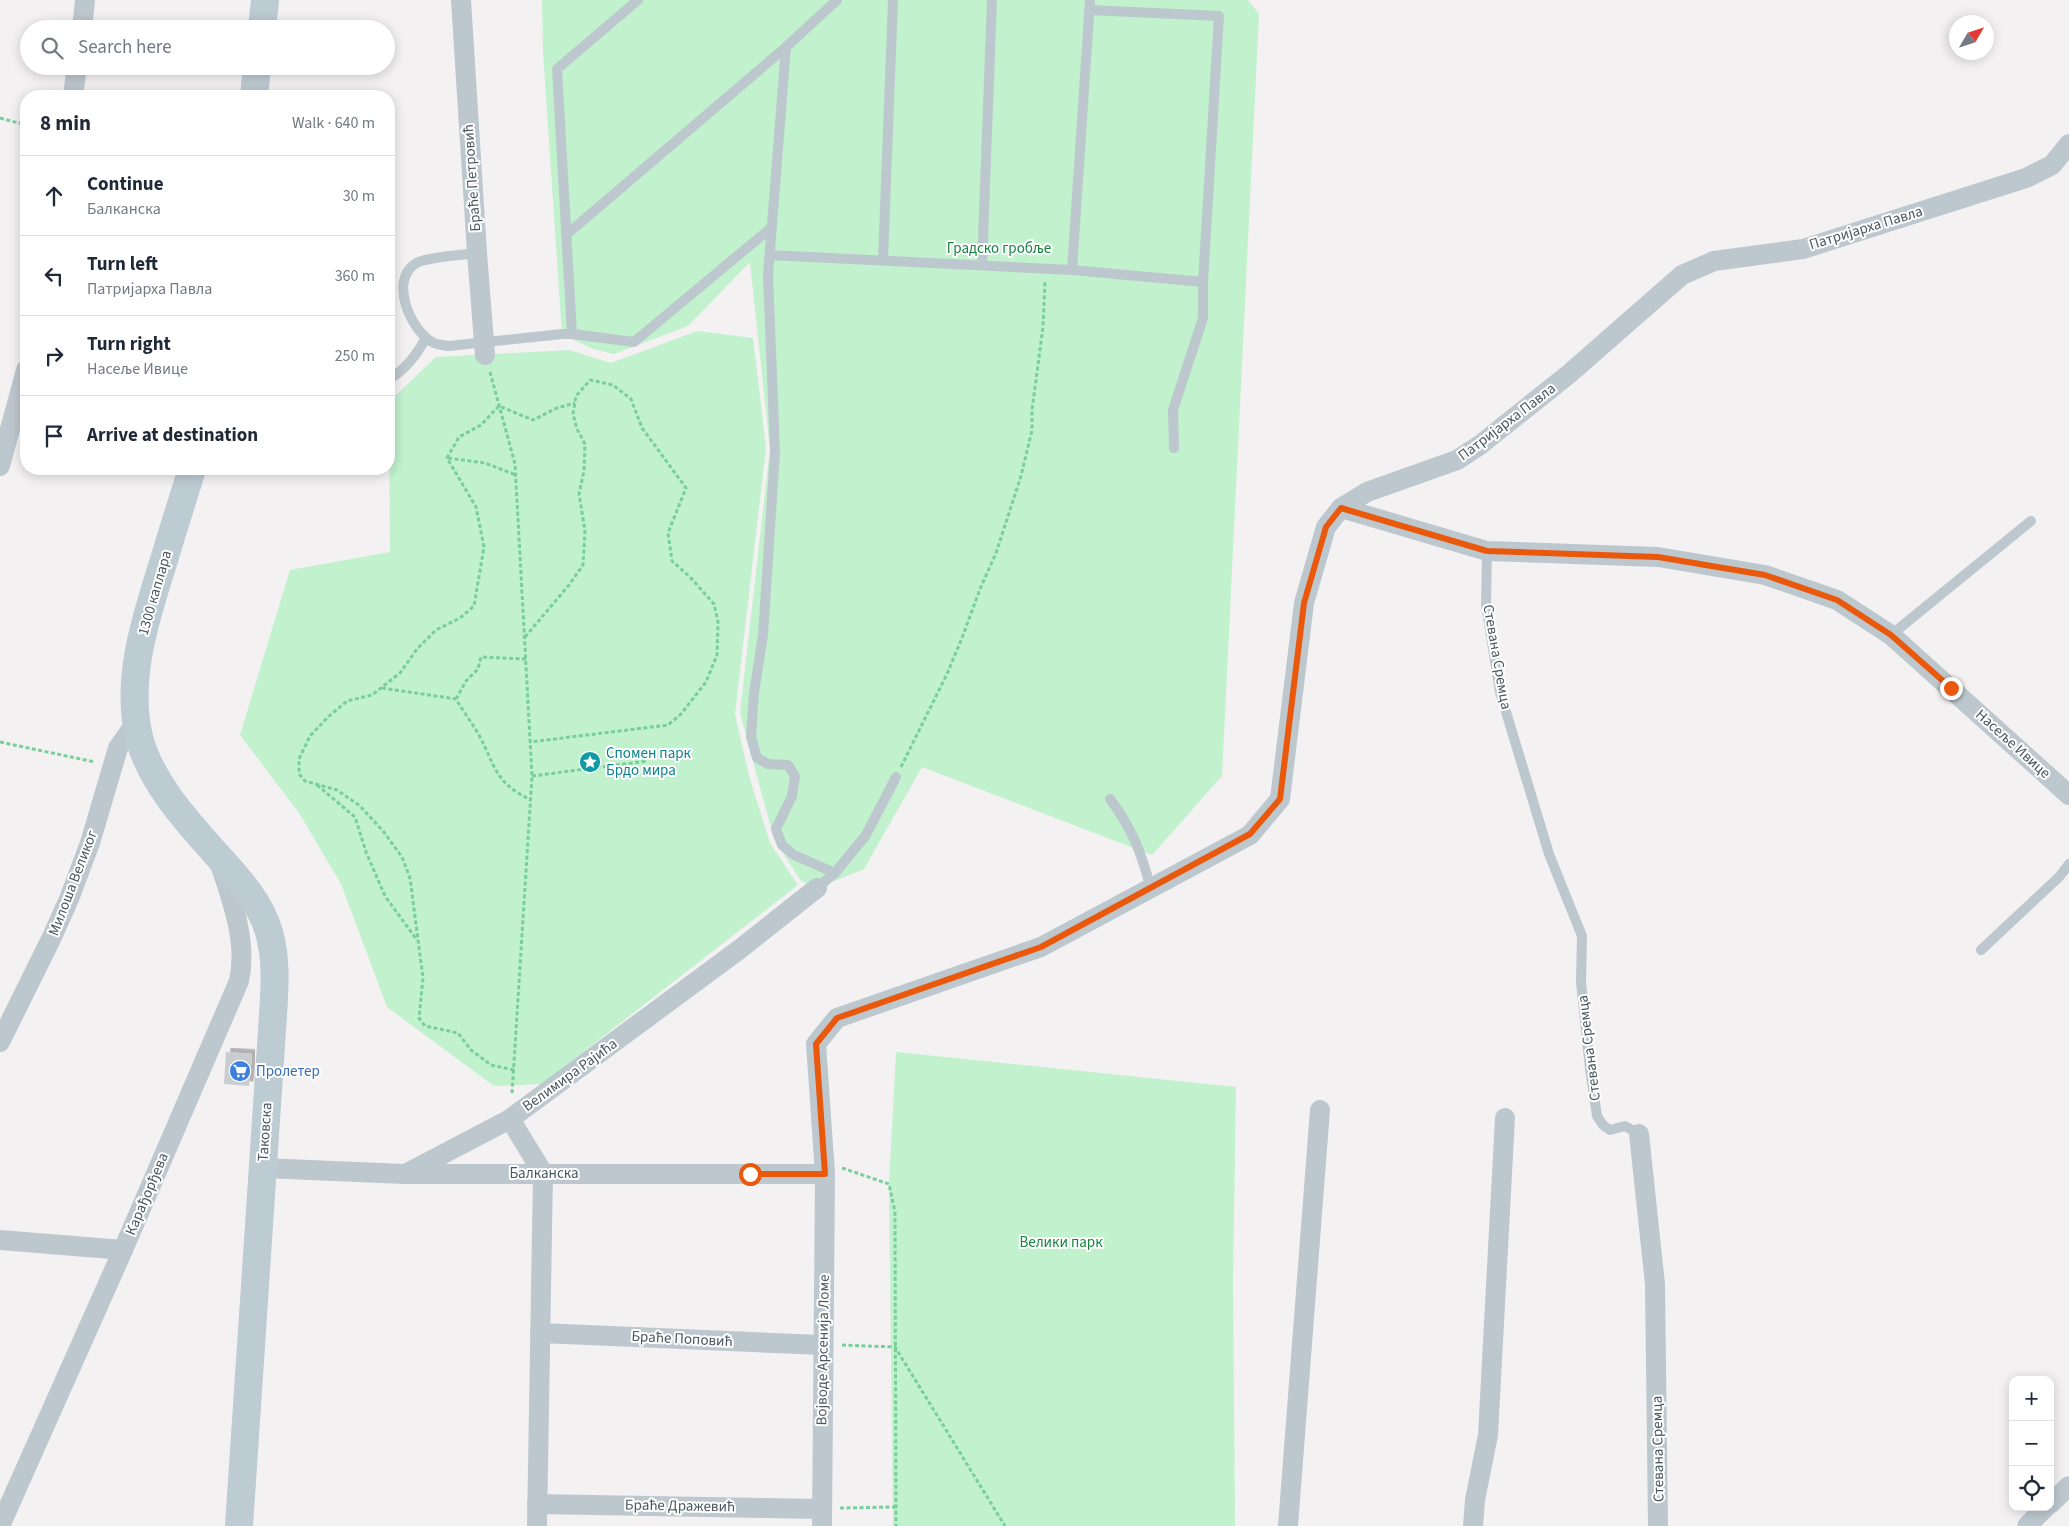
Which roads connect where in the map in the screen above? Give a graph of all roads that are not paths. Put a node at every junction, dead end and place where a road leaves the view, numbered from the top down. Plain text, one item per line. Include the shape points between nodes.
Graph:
1 (85, 0) edge
2 (265, 0) edge
3 (461, 0) edge
4 (638, 0) edge
5 (837, 0) edge
6 (893, 0) edge
7 (992, 0) edge
8 (1089, 5) edge
9 (83, 20) edge
10 (263, 20) edge
11 (786, 47) junction
12 (76, 75) edge
13 (257, 75) edge
14 (75, 90) edge
15 (255, 90) edge
16 (2069, 144) edge
17 (772, 228) junction
18 (566, 235) junction
19 (476, 254) junction
20 (770, 255) junction
21 (883, 260) junction
22 (982, 265) junction
23 (1072, 270) junction
24 (1203, 282) junction
25 (572, 334) junction
26 (426, 338) junction
27 (484, 349) junction
28 (395, 376) edge
29 (20, 392) edge
30 (1174, 448) dead end
31 (0, 466) edge
32 (190, 475) edge
33 (1341, 508) junction
34 (2031, 521) dead end
35 (1487, 551) junction
36 (1891, 635) junction
37 (137, 720) junction
38 (896, 777) road end
39 (2069, 795) edge
40 (1110, 799) dead end
41 (216, 854) junction
42 (2069, 864) edge
43 (836, 873) junction
44 (818, 888) joint
45 (1151, 889) junction
46 (1981, 950) dead end
47 (0, 1042) edge
48 (1320, 1110) dead end
49 (1505, 1118) dead end
50 (510, 1119) junction
51 (1639, 1134) joint
52 (263, 1168) junction
53 (824, 1168) junction
54 (543, 1173) junction
55 (405, 1174) junction
56 (0, 1240) edge
57 (123, 1250) junction
58 (540, 1332) junction
59 (824, 1345) junction
60 (2069, 1486) edge
61 (2054, 1500) edge
62 (537, 1504) junction
63 (2042, 1511) edge
64 (822, 1517) edge
65 (1288, 1523) edge
66 (0, 1526) edge
67 (239, 1526) edge
68 (537, 1526) edge
69 (1473, 1526) edge
70 (1658, 1526) edge
71 (2027, 1526) edge

1 - 9 street
2 - 10 street
3 - 19 street, Браће Петровић
4 - 18 lane via 557,69
5 - 11 lane
6 - 21 lane
7 - 22 lane
8 - 23 lane
8 - 24 lane via 1219,16
11 - 17 lane
11 - 18 lane
12 - 14 street
13 - 15 street
16 - 33 street, Патријарха Павла via 2052,165 2026,178 1802,248 1714,260 1682,275 1569,374 1480,445 1457,460 1367,492
17 - 20 lane
17 - 25 lane via 634,342
18 - 25 lane
19 - 26 lane via 420,261 406,274 405,303
19 - 27 street, Браће Петровић
20 - 21 lane
20 - 43 lane via 768,275 775,452 763,635 751,737 757,758 768,764 788,765 795,776 792,796 776,829 782,845 794,855
21 - 22 lane
22 - 23 lane
23 - 24 lane
24 - 30 lane via 1203,318 1173,410
25 - 27 lane
26 - 27 lane via 449,346
26 - 28 lane via 415,357
29 - 31 street
32 - 37 street, 1300 каплара via 141,642 136,680
33 - 35 street, Насеље Ивице
33 - 45 street, Патријарха Павла via 1326,527 1304,603 1280,799 1250,834
34 - 36 lane
35 - 36 street, Насеље Ивице via 1658,557 1765,575 1837,600
35 - 51 lane, Стевана Сремца via 1486,606 1500,692 1549,854 1582,936 1581,982 1597,1116 1610,1130 1625,1126
36 - 39 street, Насеље Ивице
37 - 41 street, Таковска via 140,741 154,774 176,807
37 - 47 street, Милоша Великог via 118,748 90,843 69,899
38 - 43 lane via 866,835
40 - 45 lane via 1127,822 1143,859
41 - 52 street, Таковска via 256,902 272,946 274,985
41 - 57 street, Карађорђева via 237,924 241,970
42 - 46 lane
43 - 44 lane
44 - 50 street, Велимира Рајића via 740,950
45 - 53 street, Патријарха Павла via 1041,947 837,1018 816,1044
48 - 65 street
49 - 69 street via 1488,1435
50 - 54 street, Велимира Рајића
50 - 55 street
51 - 70 street, Стевана Сремца via 1656,1284
52 - 55 street, Балканска
52 - 67 street, Таковска
53 - 54 street, Балканска
53 - 59 street, Војводе Арсенија Ломе
54 - 55 street, Балканска
54 - 58 street
56 - 57 street
57 - 66 street, Карађорђева
58 - 59 street, Браће Поповић
58 - 62 street
59 - 64 street, Војводе Арсенија Ломе
60 - 61 street
62 - 64 street, Браће Дражевић
62 - 68 street
63 - 71 street

